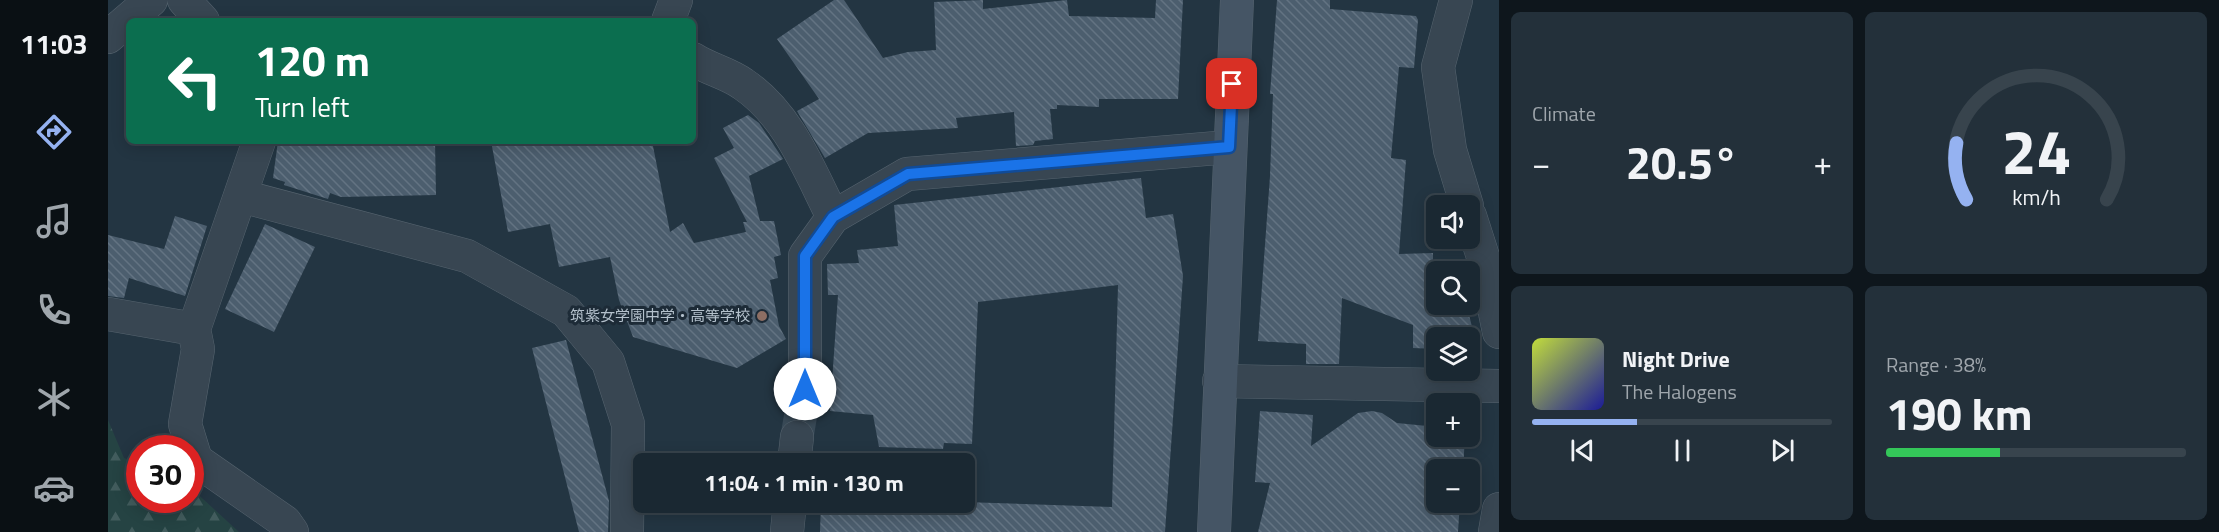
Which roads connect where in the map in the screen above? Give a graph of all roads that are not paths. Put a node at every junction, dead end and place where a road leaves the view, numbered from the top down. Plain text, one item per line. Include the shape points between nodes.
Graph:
1 (151, 0) edge
2 (184, 0) edge
3 (676, 0) edge
4 (1236, 0) edge
5 (1456, 0) edge
6 (130, 18) edge
7 (200, 18) edge
8 (669, 18) edge
9 (126, 22) edge
10 (108, 37) edge
11 (696, 60) edge
12 (258, 144) edge
13 (1229, 147) junction
14 (1464, 195) edge
15 (242, 196) junction
16 (833, 217) junction
17 (1480, 247) edge
18 (108, 314) edge
19 (194, 329) junction
20 (1499, 332) edge
21 (1219, 381) junction
22 (1499, 386) edge
23 (805, 389) tunnel mouth
24 (1499, 509) edge
25 (789, 513) edge
26 (292, 532) edge
27 (627, 532) edge
28 (788, 532) edge
29 (1214, 532) edge
30 (1495, 532) edge

1 - 6 street
2 - 7 street
3 - 8 street
4 - 13 street
5 - 14 street via 1438,67 1450,150
9 - 10 street
11 - 16 street via 743,83 771,109 791,134
12 - 15 street
13 - 16 street via 908,174
13 - 21 street
15 - 19 street
15 - 27 street via 467,256 567,311 608,362 628,424
16 - 23 street via 805,256
17 - 20 street
18 - 19 street
19 - 26 street via 198,349 185,423 196,460 285,522
21 - 22 street
21 - 29 street
24 - 30 street
25 - 28 street

